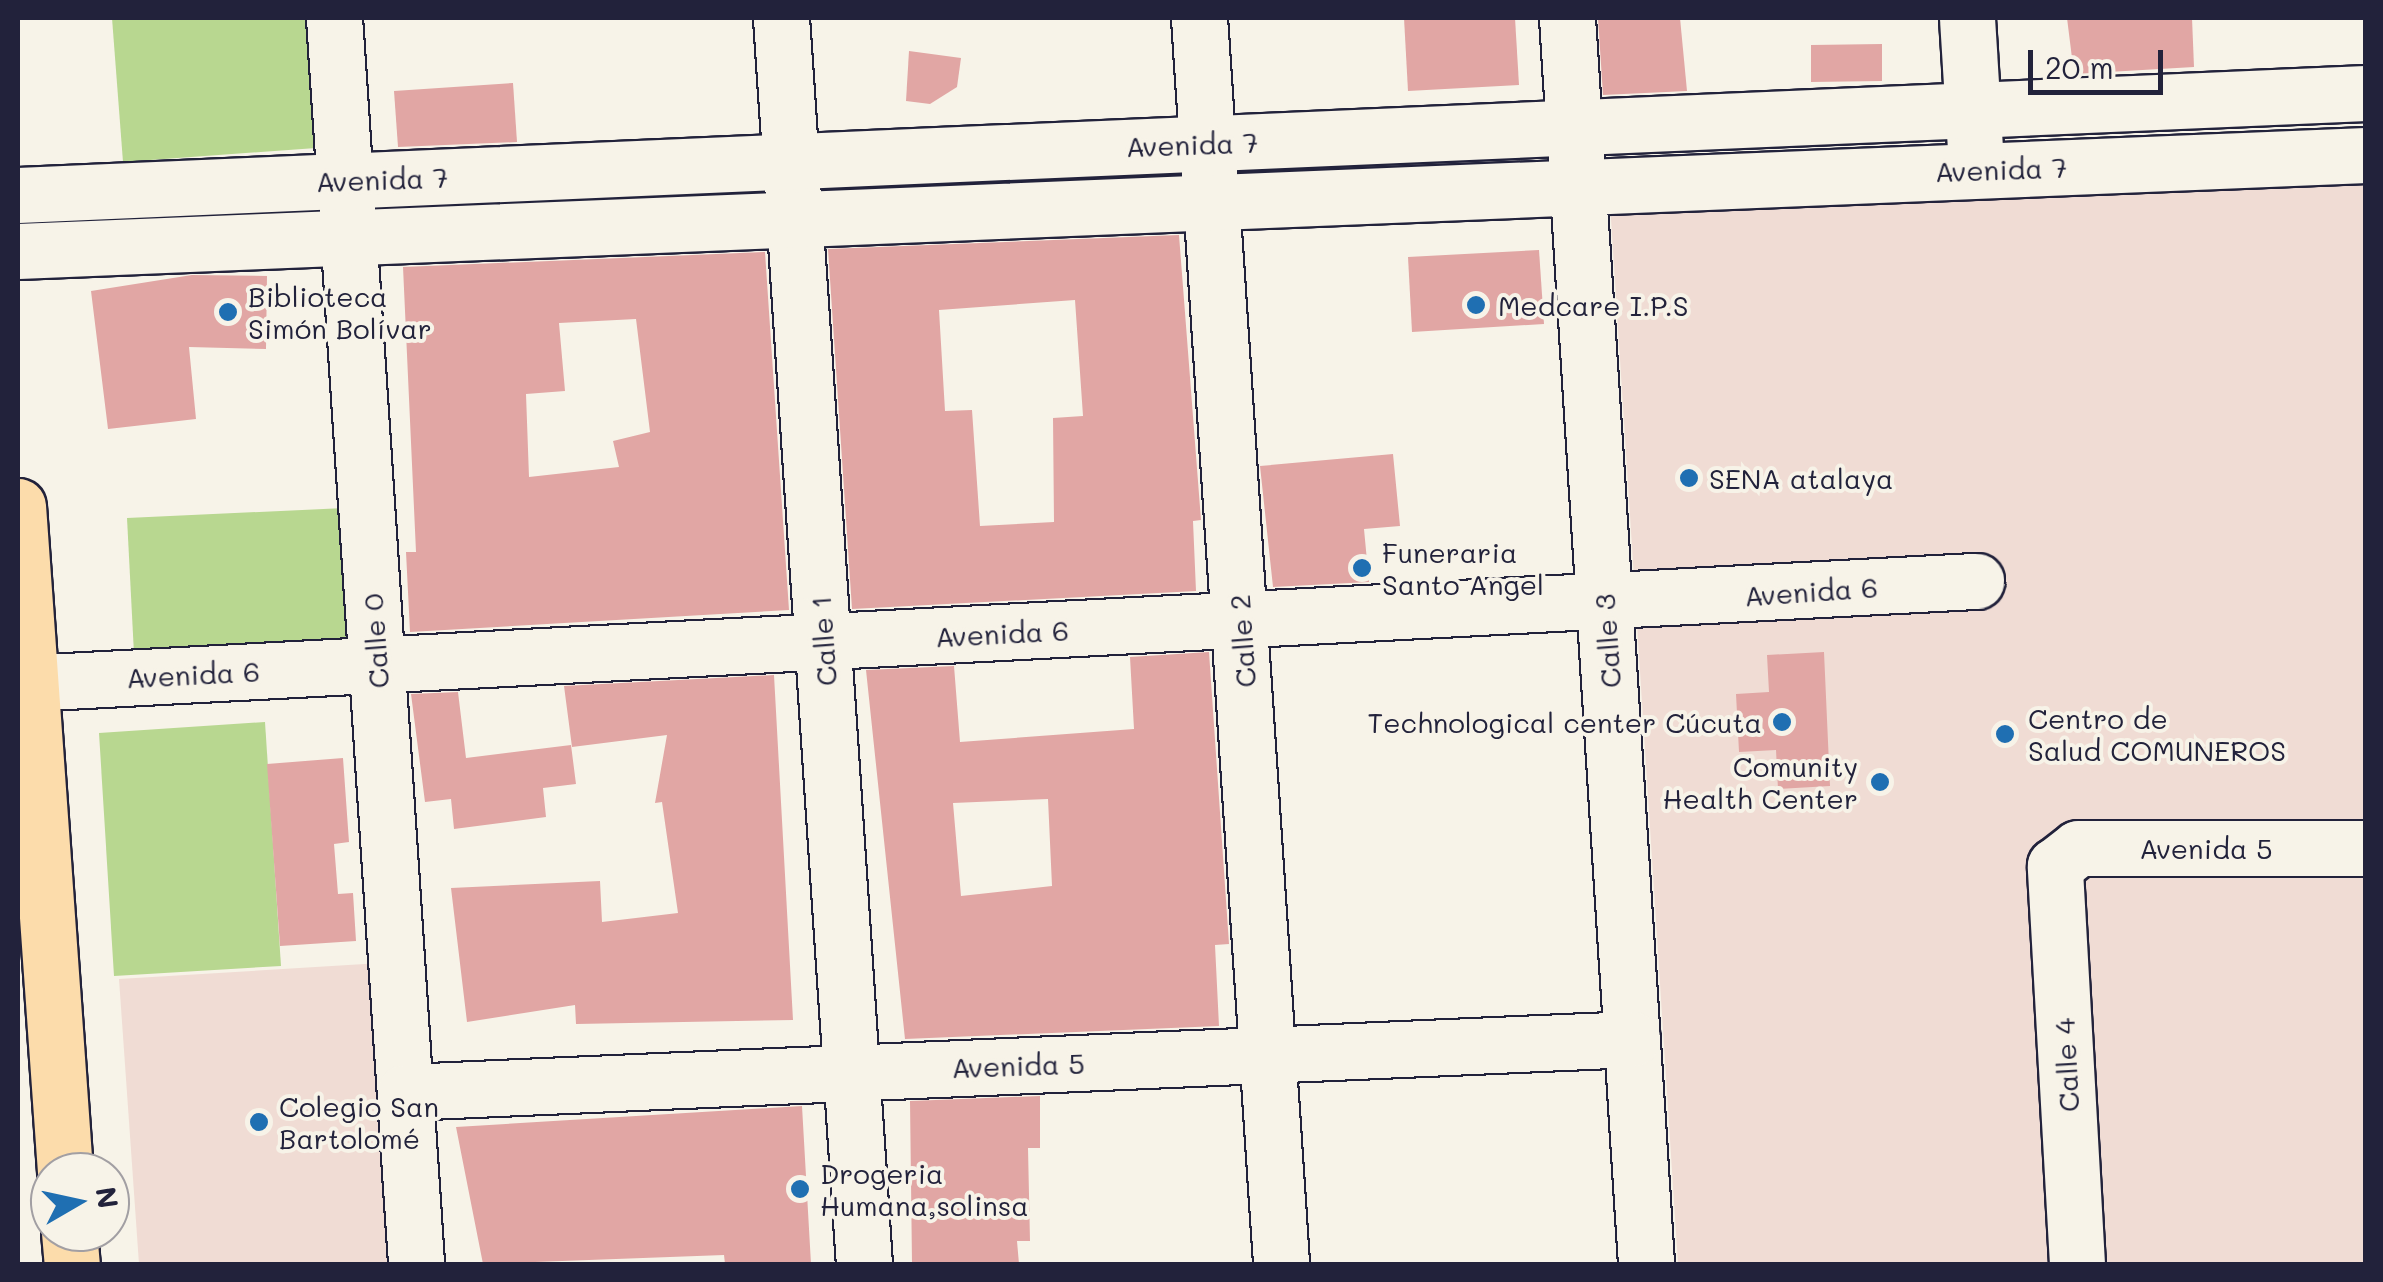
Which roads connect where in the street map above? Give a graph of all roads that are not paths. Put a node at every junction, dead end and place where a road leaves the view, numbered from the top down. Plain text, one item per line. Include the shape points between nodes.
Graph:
1 (334, 18) edge
2 (781, 18) edge
3 (1200, 18) edge
4 (1567, 18) edge
5 (1967, 18) edge
6 (2366, 93) edge
7 (1973, 110) junction
8 (1574, 128) junction
9 (1208, 144) junction
10 (2366, 155) edge
11 (790, 162) junction
12 (1976, 170) junction
13 (344, 180) junction
14 (1578, 186) junction
15 (18, 195) edge
16 (1211, 202) junction
17 (791, 219) junction
18 (348, 238) junction
19 (18, 251) edge
20 (18, 506) edge
21 (1976, 581) dead end
22 (1604, 602) junction
23 (1241, 622) junction
24 (823, 642) junction
25 (376, 665) junction
26 (28, 682) junction
27 (2366, 848) edge
28 (2054, 866) joint
29 (1632, 1039) junction
30 (1268, 1055) junction
31 (851, 1072) junction
32 (404, 1092) junction
33 (63, 1152) edge
34 (416, 1264) edge
35 (864, 1264) edge
36 (1281, 1264) edge
37 (1646, 1264) edge
38 (2077, 1264) edge

1 - 13 street, Calle 0
2 - 11 street, Calle 1
3 - 9 street, Calle 2
4 - 8 street, Calle 3
5 - 7 street
6 - 7 street, Avenida 7
7 - 8 street, Avenida 7
7 - 12 street
8 - 9 street, Avenida 7
8 - 14 street, Calle 3
9 - 11 street, Avenida 7
9 - 16 street, Calle 2
10 - 12 street, Avenida 7
11 - 13 street, Avenida 7
11 - 17 street, Calle 1
12 - 14 street, Avenida 7
13 - 15 street, Avenida 7
13 - 18 street, Calle 0
14 - 16 street, Avenida 7
14 - 22 street, Calle 3
16 - 17 street, Avenida 7
16 - 23 street, Calle 2
17 - 18 street, Avenida 7
17 - 24 street, Calle 1
18 - 19 street, Avenida 7
18 - 25 street, Calle 0
20 - 26 main road
21 - 22 street, Avenida 6
22 - 23 street, Avenida 6
22 - 29 street, Calle 3
23 - 24 street, Avenida 6
23 - 30 street, Calle 2
24 - 25 street, Avenida 6
24 - 31 street, Calle 1
25 - 26 street, Avenida 6
25 - 32 street, Calle 0
26 - 33 main road
27 - 28 street, Avenida 5 via 2078,848
28 - 38 street, Calle 4
29 - 30 street, Avenida 5
29 - 37 street, Calle 3
30 - 31 street, Avenida 5
30 - 36 street, Calle 2
31 - 32 street, Avenida 5
31 - 35 street, Calle 1
32 - 34 street, Calle 0

